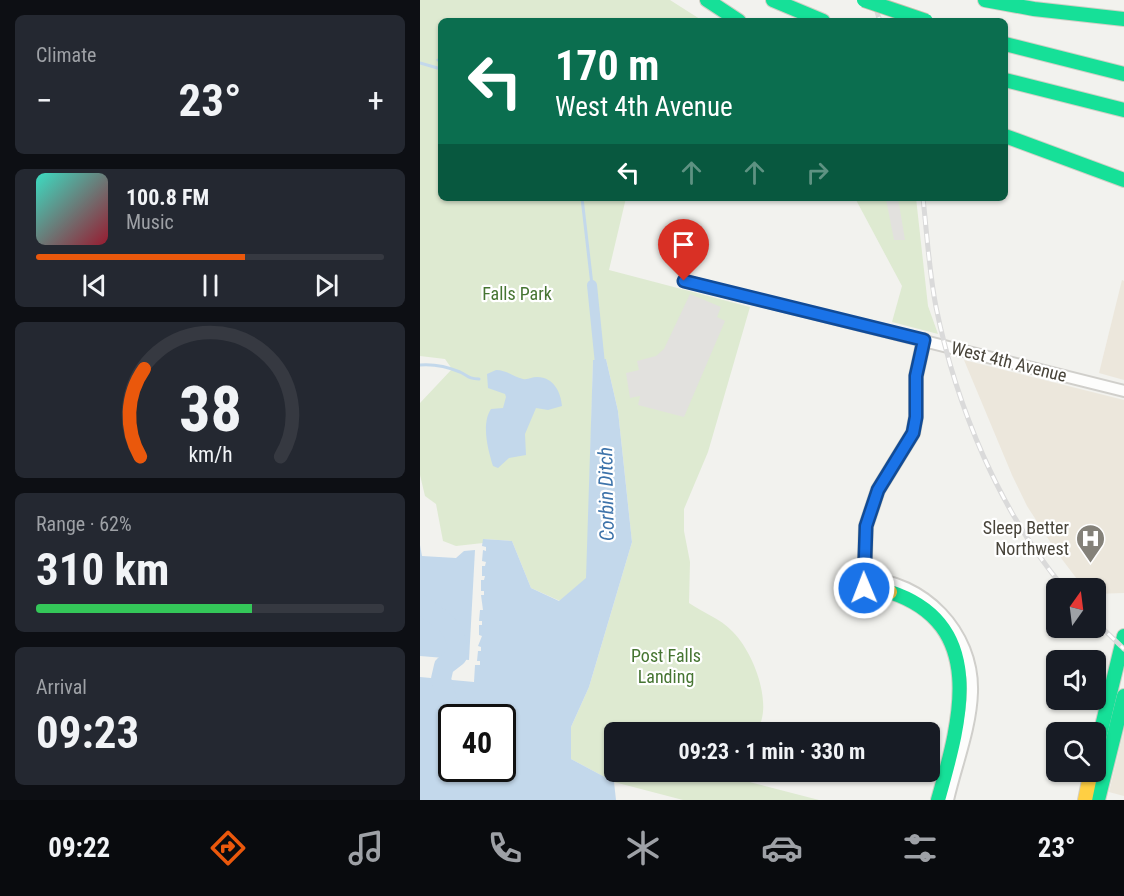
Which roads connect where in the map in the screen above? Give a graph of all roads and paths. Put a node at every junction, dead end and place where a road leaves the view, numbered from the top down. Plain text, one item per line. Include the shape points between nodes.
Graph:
1 (707, 0) edge
2 (773, 0) edge
3 (864, 0) edge
4 (986, 0) edge
5 (734, 18) edge
6 (816, 18) edge
7 (917, 18) edge
8 (1124, 19) edge
9 (1008, 45) edge
10 (1124, 74) edge
11 (1008, 81) edge
12 (1124, 111) edge
13 (1008, 137) edge
14 (1124, 180) edge
15 (684, 281) dead end
16 (924, 340) junction
17 (1124, 391) edge
18 (864, 583) junction
19 (1124, 636) edge
20 (1124, 696) edge
21 (1103, 722) edge
22 (1089, 782) edge
23 (938, 800) edge
24 (948, 800) edge
25 (1085, 800) edge
26 (1098, 800) edge

1 - 5 main road
2 - 6 main road
3 - 7 main road, bridge
4 - 8 main road
9 - 10 main road
11 - 12 main road
13 - 14 main road
15 - 16 street, West 4th Avenue
16 - 17 street, West 4th Avenue
16 - 18 main road via 916,376 915,425 870,509 863,544
18 - 23 main road via 921,607 941,626 956,653 963,680 962,702
18 - 24 street via 896,584 923,597 948,621 965,649 972,700
19 - 21 main road
20 - 26 main road
22 - 25 main road

